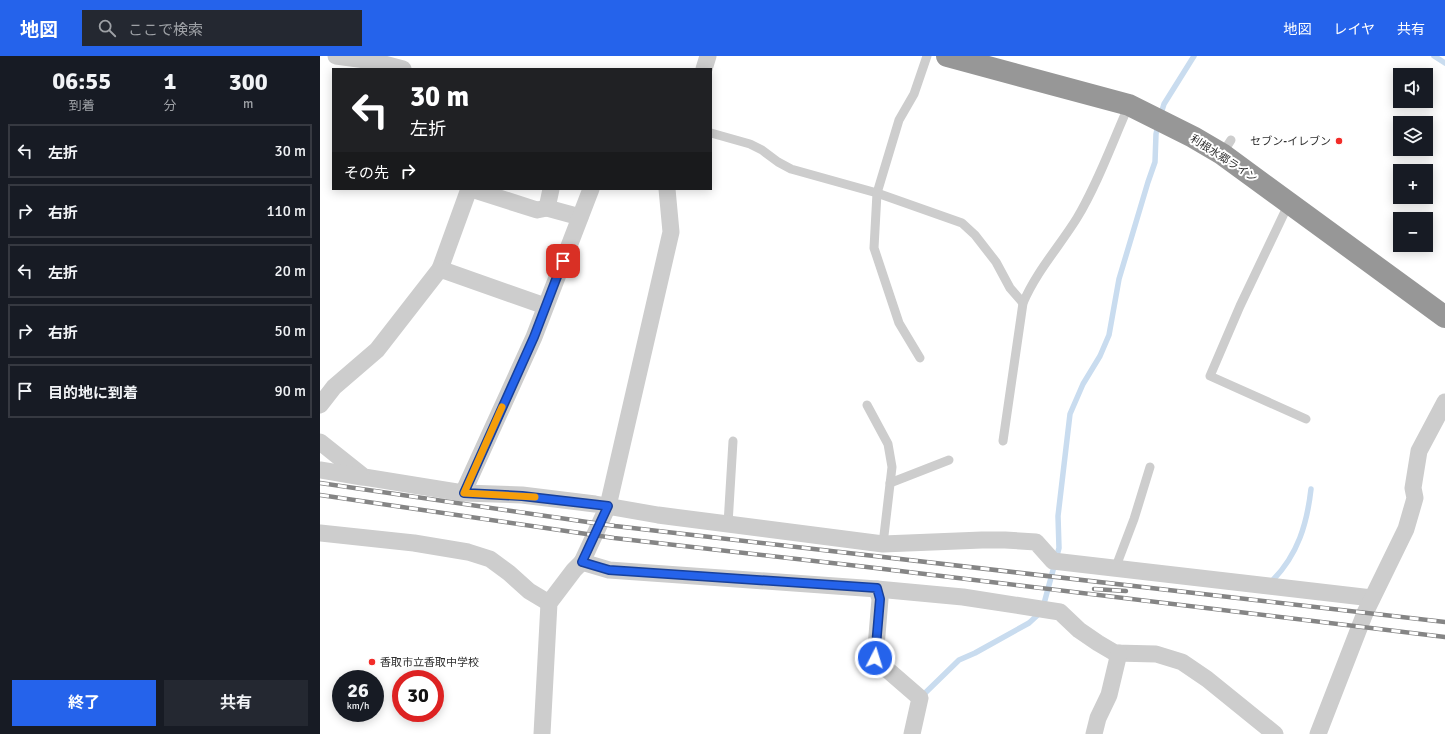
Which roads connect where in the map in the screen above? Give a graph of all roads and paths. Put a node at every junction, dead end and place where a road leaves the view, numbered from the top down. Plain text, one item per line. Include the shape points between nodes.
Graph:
1 (336, 56) edge
2 (708, 56) edge
3 (927, 56) edge
4 (948, 56) edge
5 (399, 68) edge
6 (704, 68) edge
7 (1129, 105) junction
8 (712, 133) edge
9 (470, 190) edge
10 (473, 190) edge
11 (551, 190) edge
12 (591, 190) edge
13 (667, 190) edge
14 (877, 193) junction
15 (1290, 203) junction
16 (547, 208) junction
17 (580, 217) junction
18 (440, 269) junction
19 (1023, 303) junction
20 (545, 306) junction
21 (1445, 317) edge
22 (920, 358) dead end
23 (1445, 402) edge
24 (320, 405) edge
25 (867, 405) dead end
26 (1306, 418) dead end
27 (733, 441) dead end
28 (1003, 441) dead end
29 (320, 442) edge
30 (949, 460) dead end
31 (1150, 467) dead end
32 (320, 470) edge
33 (364, 477) junction
34 (890, 483) junction
35 (464, 493) junction
36 (608, 506) junction
37 (728, 524) junction
38 (320, 533) edge
39 (883, 544) junction
40 (582, 562) junction
41 (1115, 569) junction
42 (877, 588) junction
43 (1372, 598) junction
44 (549, 603) junction
45 (1119, 653) junction
46 (542, 734) edge
47 (912, 734) edge
48 (1094, 734) edge
49 (1275, 734) edge
50 (1318, 734) edge

1 - 5 street
2 - 6 street
3 - 14 lane via 914,94 899,120
4 - 7 highway, 利根水郷ライン
7 - 15 highway, 利根水郷ライン via 1193,137 1227,147
7 - 19 lane via 1092,190 1076,219 1030,286
8 - 14 lane via 750,144 791,169
9 - 18 street
10 - 16 street via 537,210
11 - 16 street
12 - 17 street
13 - 36 street via 671,232
14 - 19 lane via 962,223 976,235 992,256 1010,288
14 - 22 lane via 874,248 900,323
15 - 21 highway, 利根水郷ライン
15 - 26 lane via 1240,306 1210,376
16 - 17 street
17 - 20 street
18 - 20 street
18 - 24 street via 377,350 334,387
19 - 28 lane
20 - 35 street via 534,337
23 - 43 street via 1419,451 1412,488 1415,498 1406,529
25 - 34 lane via 888,444 892,467
27 - 37 lane
29 - 33 street
30 - 34 lane
31 - 41 lane
32 - 33 street
33 - 35 street
34 - 39 lane
35 - 36 street via 522,496
36 - 37 street
36 - 40 street
37 - 39 street
38 - 44 street via 414,543 468,552 490,559 529,591
39 - 41 street via 982,540 1036,542 1053,562
40 - 42 street via 609,570
40 - 44 street
41 - 43 street
42 - 45 street via 963,597 1060,612 1079,630
42 - 47 street via 880,599 875,658 920,698
43 - 50 street
44 - 46 street
45 - 48 street via 1109,695 1098,718
45 - 49 street via 1156,654 1182,662

